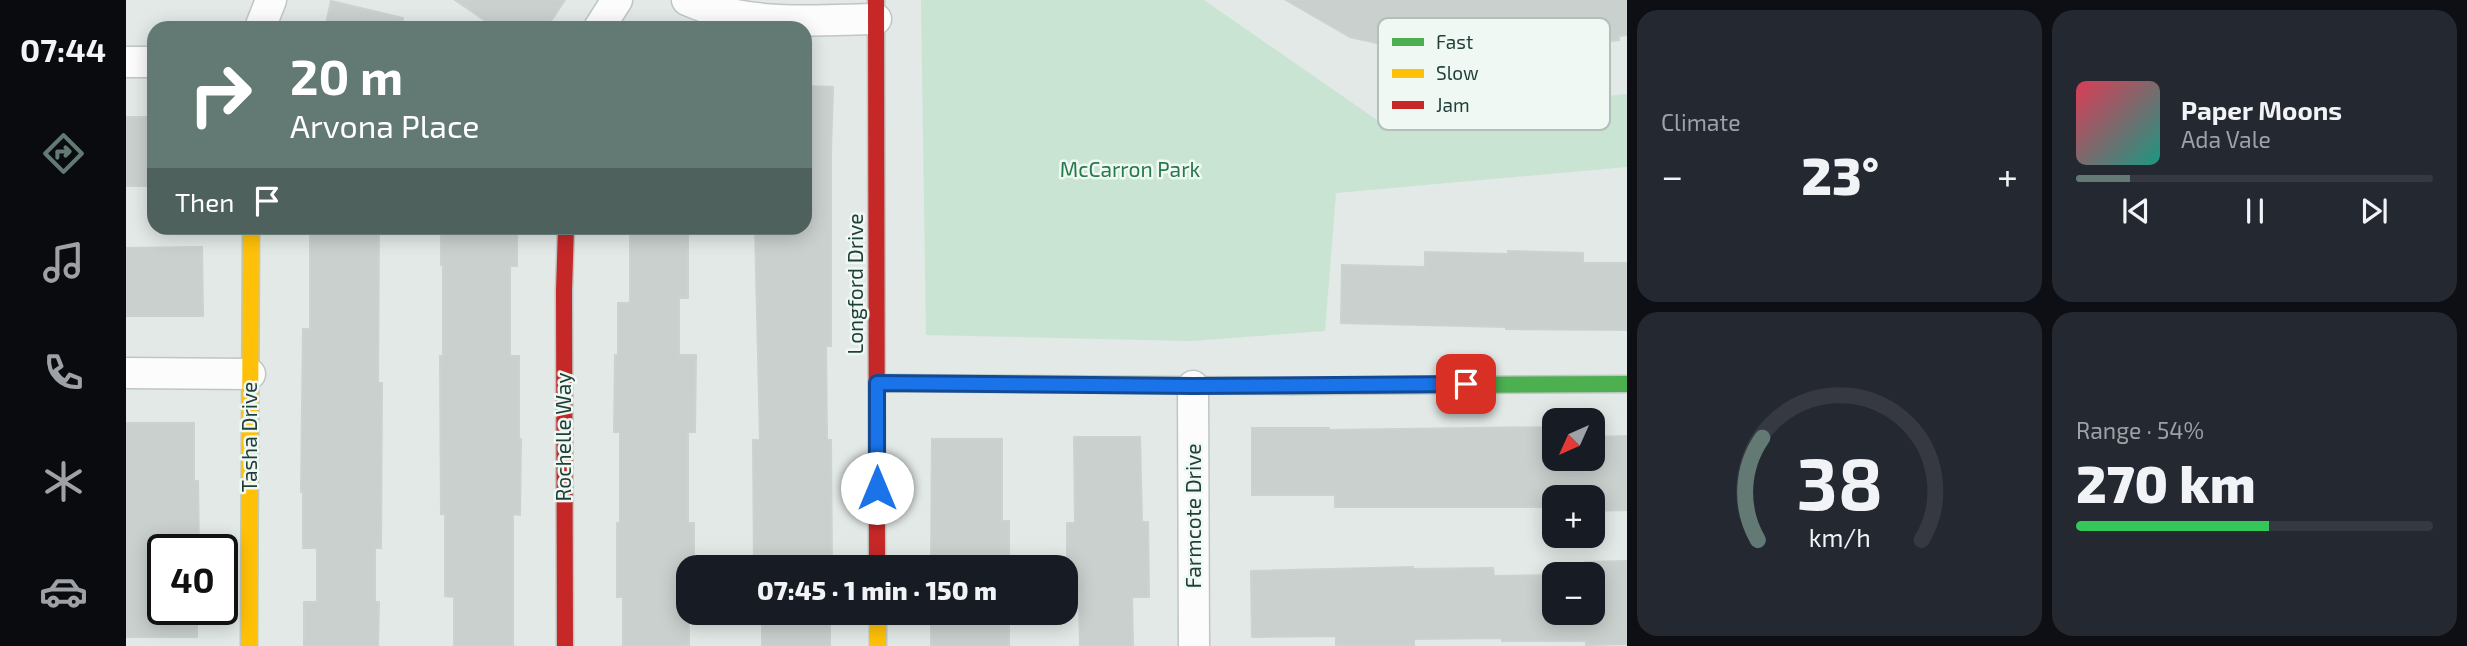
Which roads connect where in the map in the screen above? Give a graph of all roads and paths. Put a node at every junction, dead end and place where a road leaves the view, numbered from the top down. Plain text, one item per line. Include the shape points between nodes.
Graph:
1 (271, 0) edge
2 (617, 0) edge
3 (687, 0) edge
4 (876, 9) edge
5 (263, 21) edge
6 (604, 21) edge
7 (126, 62) edge
8 (147, 62) edge
9 (251, 235) edge
10 (566, 235) edge
11 (126, 373) edge
12 (250, 374) junction
13 (877, 383) junction
14 (1627, 384) edge
15 (1193, 386) junction
16 (877, 555) edge
17 (878, 625) edge
18 (249, 646) edge
19 (565, 646) edge
20 (878, 646) edge
21 (1194, 646) edge

1 - 5 street
2 - 6 street
3 - 4 street via 757,19
4 - 13 street, Longford Drive
7 - 8 street
9 - 12 street, Tasha Drive
10 - 19 street, Rochelle Way
11 - 12 street
12 - 18 street, Tasha Drive
13 - 15 street
13 - 16 street, Longford Drive
14 - 15 street
15 - 21 street, Farmcote Drive
17 - 20 street

